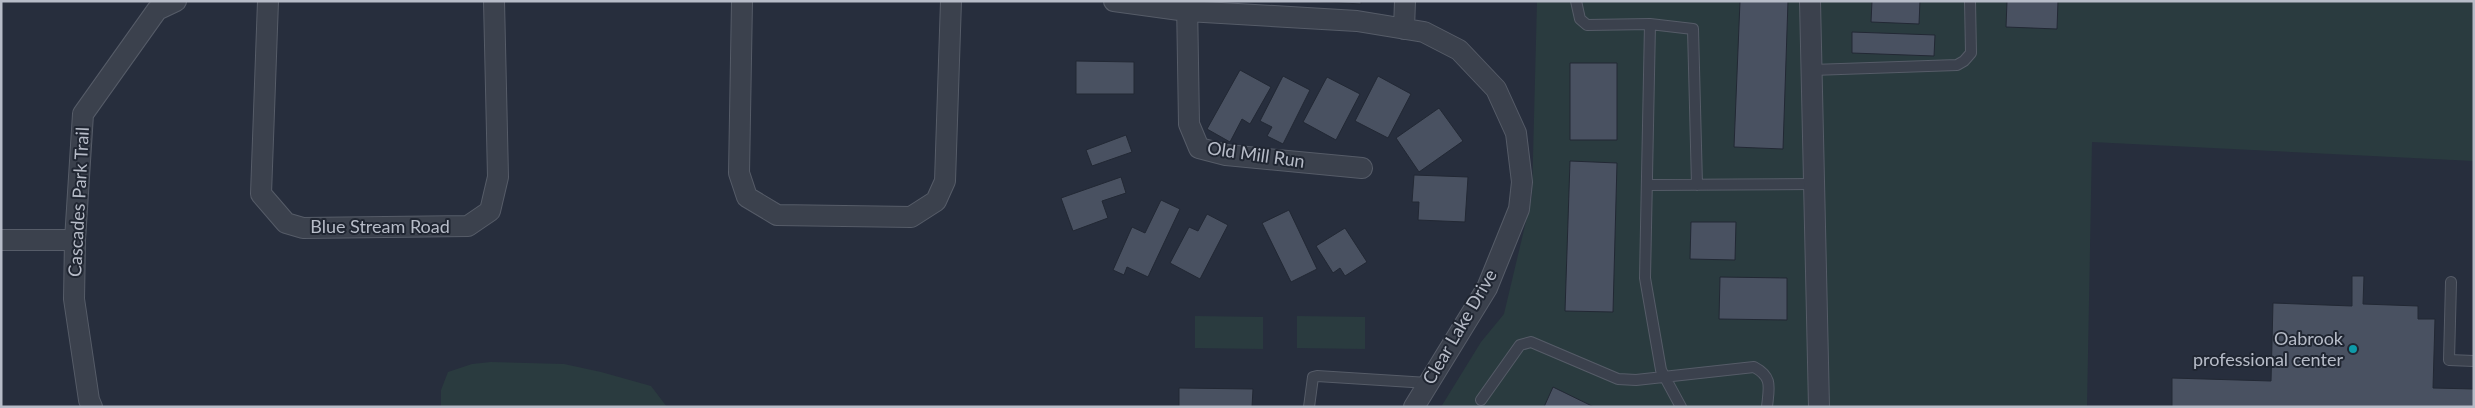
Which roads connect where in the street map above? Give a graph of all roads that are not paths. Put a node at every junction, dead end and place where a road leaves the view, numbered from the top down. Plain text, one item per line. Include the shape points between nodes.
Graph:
1 (176, 1) edge
2 (268, 1) edge
3 (494, 1) edge
4 (742, 1) edge
5 (951, 1) edge
6 (1114, 1) edge
7 (1405, 1) edge
8 (1576, 1) edge
9 (1810, 1) edge
10 (1970, 1) edge
11 (1187, 6) edge
12 (1650, 24) junction
13 (1404, 29) junction
14 (1812, 70) junction
15 (1362, 168) dead end
16 (1814, 184) junction
17 (1647, 185) junction
18 (1697, 185) junction
19 (1, 240) edge
20 (75, 240) junction
21 (2451, 282) dead end
22 (2474, 361) edge
23 (1664, 376) junction
24 (1428, 383) junction
25 (1481, 400) dead end
26 (92, 407) edge
27 (1309, 407) edge
28 (1414, 407) edge
29 (1681, 407) edge
30 (1767, 407) edge
31 (1819, 407) edge

1 - 20 street, Cascades Park Trail via 157,10 84,114
2 - 3 street, Blue Stream Road via 261,194 286,223 303,228 468,226 490,211 498,177
4 - 5 street via 739,173 748,197 776,214 911,217 936,201 945,181
6 - 11 street, Clear Lake Drive
7 - 13 street
8 - 12 lane via 1580,19 1587,25
9 - 14 street
10 - 14 lane via 1971,53 1957,65
11 - 13 street, Clear Lake Drive via 1357,21
11 - 15 street, Old Mill Run via 1189,124 1199,148 1226,155
12 - 17 lane
12 - 18 lane via 1693,29
13 - 24 street, Clear Lake Drive via 1424,32 1459,50 1496,89 1516,133 1522,182 1519,209 1487,288
14 - 16 street
16 - 18 lane
16 - 31 street
17 - 18 lane
17 - 23 lane via 1644,278
19 - 20 street
20 - 26 street, Cascades Park Trail via 74,299
21 - 22 lane via 2449,360
23 - 25 lane via 1618,379 1531,342 1520,345
23 - 29 lane
23 - 30 lane via 1754,367 1764,372 1770,384
24 - 27 lane via 1317,376 1310,383
24 - 28 street, Clear Lake Drive

